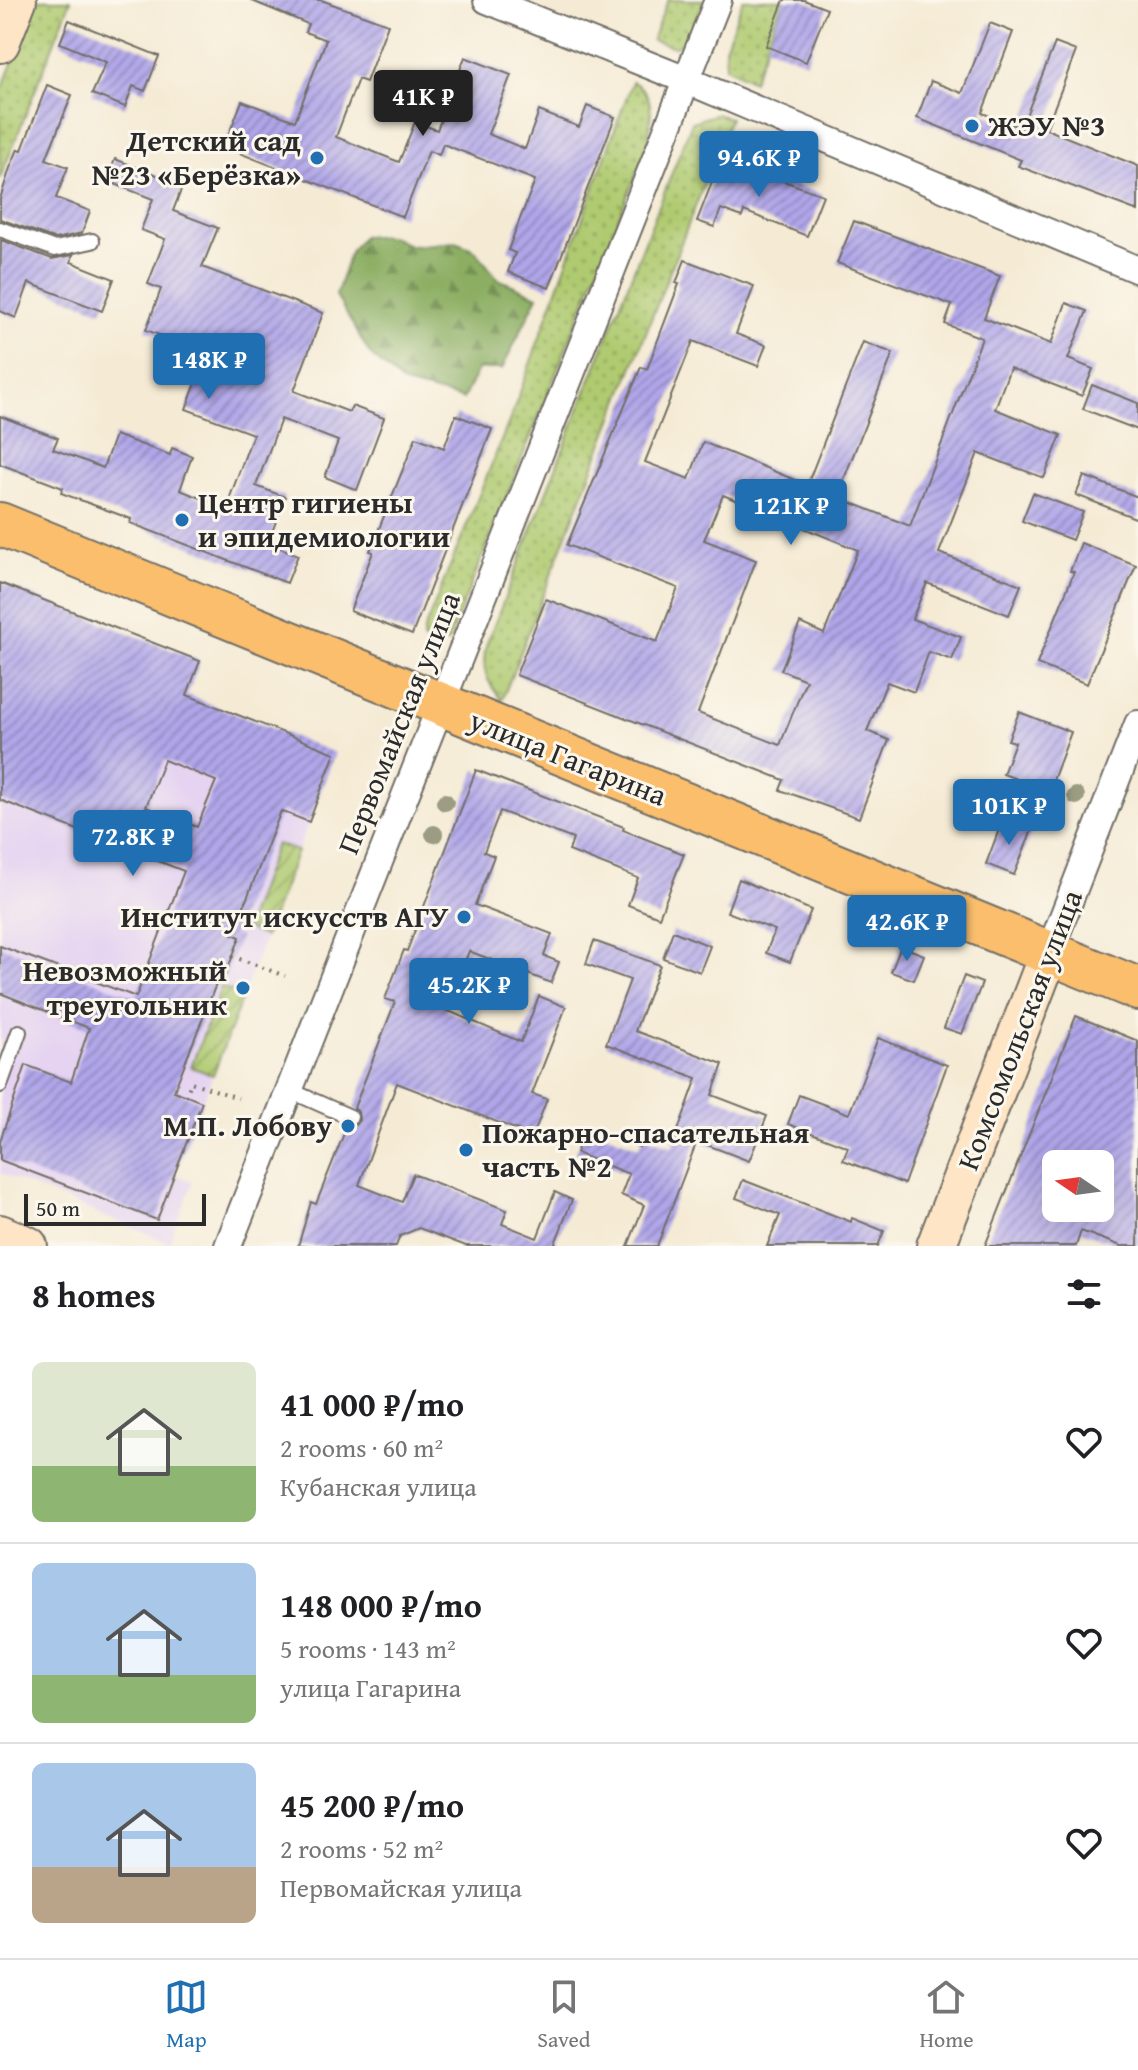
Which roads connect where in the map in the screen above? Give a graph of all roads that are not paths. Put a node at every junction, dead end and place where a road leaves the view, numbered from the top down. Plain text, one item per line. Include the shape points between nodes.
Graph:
1 (17, 0) edge
2 (487, 0) edge
3 (718, 0) edge
4 (0, 43) edge
5 (686, 80) junction
6 (0, 229) edge
7 (92, 241) dead end
8 (1138, 270) edge
9 (0, 524) edge
10 (441, 706) junction
11 (1138, 724) edge
12 (1049, 953) junction
13 (1138, 989) edge
14 (19, 1032) dead end
15 (0, 1085) edge
16 (289, 1090) junction
17 (350, 1117) dead end
18 (0, 1234) edge
19 (28, 1246) edge
20 (228, 1246) edge
21 (936, 1246) edge

1 - 4 street
2 - 5 street
3 - 5 street, Первомайская улица
5 - 8 street
5 - 10 street, Первомайская улица
6 - 7 lane via 55,249
9 - 10 main road, улица Гагарина
10 - 12 main road, улица Гагарина
10 - 16 street, Первомайская улица
11 - 12 street, Комсомольская улица
12 - 13 main road, улица Гагарина
12 - 21 street, Комсомольская улица
14 - 15 lane
16 - 17 lane
16 - 20 street, Первомайская улица
18 - 19 street

